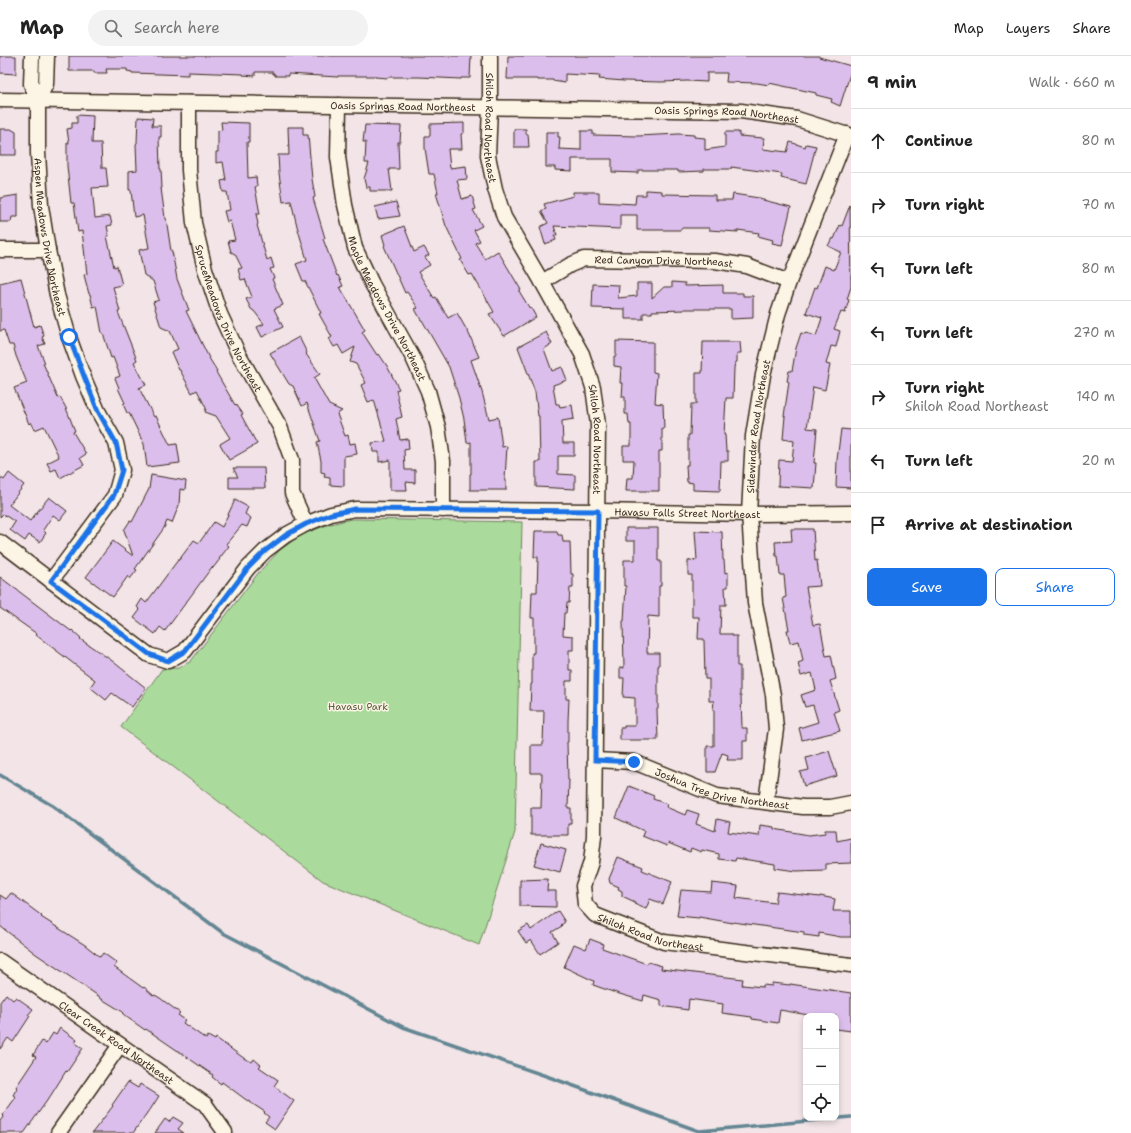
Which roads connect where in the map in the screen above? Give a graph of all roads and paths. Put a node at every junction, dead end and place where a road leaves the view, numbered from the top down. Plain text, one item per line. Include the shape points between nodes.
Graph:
1 (32, 56) edge
2 (47, 56) edge
3 (490, 56) edge
4 (0, 100) edge
5 (38, 100) junction
6 (189, 103) junction
7 (339, 105) junction
8 (490, 107) junction
9 (849, 135) edge
10 (0, 250) edge
11 (48, 250) junction
12 (542, 282) junction
13 (789, 282) junction
14 (443, 510) junction
15 (598, 511) junction
16 (851, 513) edge
17 (749, 514) junction
18 (306, 524) junction
19 (0, 542) edge
20 (51, 581) junction
21 (595, 760) junction
22 (766, 802) junction
23 (851, 803) edge
24 (0, 961) edge
25 (851, 965) edge
26 (120, 1045) junction
27 (225, 1132) edge
28 (58, 1133) edge

1 - 5 street, Aspen Meadows Drive Northeast via 31,84
2 - 5 street, Aspen Meadows Drive Northeast via 46,84
3 - 8 street, Shiloh Road Northeast
4 - 5 street, Oasis Springs Road Northeast
5 - 6 street, Oasis Springs Road Northeast
5 - 11 street, Aspen Meadows Drive Northeast via 38,153
6 - 7 street, Oasis Springs Road Northeast
6 - 18 street, SpruceMeadows Drive Northeast via 188,170 194,223 205,269 220,314 238,353 280,427 292,460 292,493
7 - 8 street, Oasis Springs Road Northeast
7 - 14 street, Maple Meadows Drive Northeast via 338,157 344,205 355,248 428,391 438,427 443,461
8 - 9 street, Oasis Springs Road Northeast via 741,111 797,118
8 - 12 street, Shiloh Road Northeast via 488,156 495,189 504,217
9 - 13 street, Sidewinder Road Northeast
10 - 11 street
11 - 20 street, Aspen Meadows Drive Northeast via 69,337 98,411 116,443 122,470 114,495
12 - 13 street, Red Canyon Drive Northeast via 584,259 715,261 747,266
12 - 15 street, Shiloh Road Northeast via 582,354 593,387 598,425
13 - 17 street, Sidewinder Road Northeast via 763,375 753,436
14 - 15 street, Havasu Falls Street Northeast
14 - 18 street, Havasu Falls Street Northeast via 355,509 331,514
15 - 17 street, Havasu Falls Street Northeast
15 - 21 street, Shiloh Road Northeast
16 - 17 street, Havasu Falls Street Northeast
17 - 22 street, Sidewinder Road Northeast via 755,603 773,695 776,729
18 - 20 street, Havasu Falls Street Northeast via 265,551 248,568 185,651 168,661 149,654
19 - 20 street, Havasu Falls Street Northeast
21 - 22 street, Joshua Tree Drive Northeast via 634,762 717,796
21 - 25 street, Shiloh Road Northeast via 594,836 591,862 583,886 585,904 595,915 664,942
22 - 23 street, Joshua Tree Drive Northeast via 803,807
24 - 26 street, Clear Creek Road Northeast
26 - 27 street, Clear Creek Road Northeast via 205,1104
26 - 28 street

